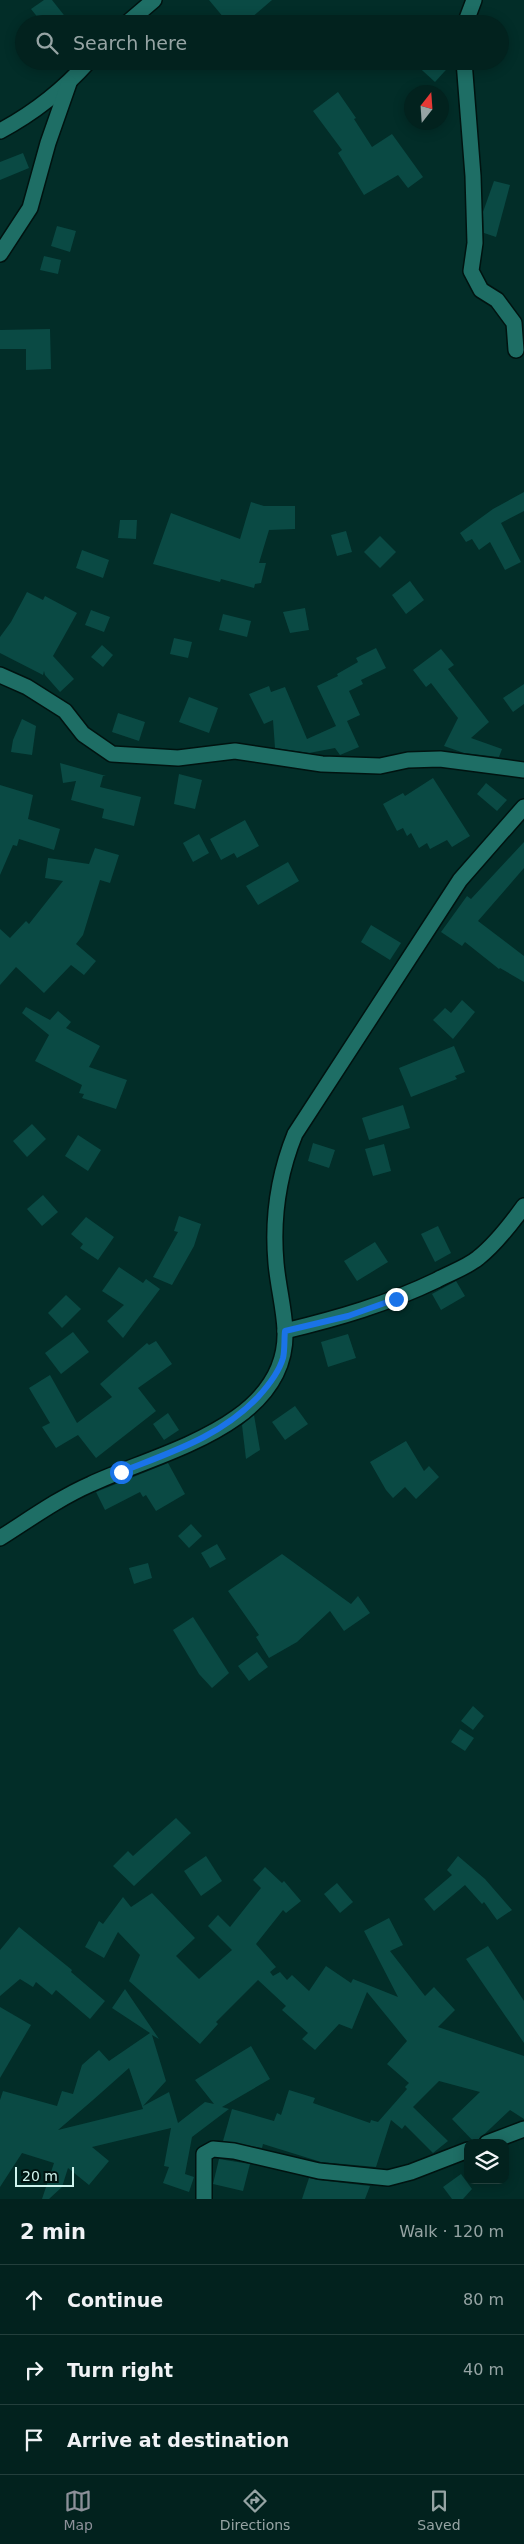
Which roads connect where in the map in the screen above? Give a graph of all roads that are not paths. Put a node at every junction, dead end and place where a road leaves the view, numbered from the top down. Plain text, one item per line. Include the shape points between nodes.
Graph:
1 (154, 0) edge
2 (474, 0) edge
3 (136, 15) edge
4 (468, 15) edge
5 (81, 70) edge
6 (465, 70) edge
7 (69, 83) junction
8 (0, 131) edge
9 (0, 254) edge
10 (516, 350) dead end
11 (0, 675) edge
12 (524, 770) edge
13 (524, 807) edge
14 (524, 1206) edge
15 (285, 1331) junction
16 (0, 1538) edge
17 (524, 2129) edge
18 (498, 2139) edge
19 (464, 2152) edge
20 (204, 2199) edge

1 - 3 street
2 - 4 street
5 - 7 street
6 - 10 street via 473,176 475,243 471,271 480,290 497,300 514,323
7 - 8 street via 35,110
7 - 9 street via 30,208
11 - 12 street via 65,711 83,734 112,754 178,758 235,751 322,764 380,766 440,759
13 - 15 street via 460,880 295,1134 284,1162 274,1210 276,1262
14 - 15 street via 478,1259 396,1299 348,1316
15 - 16 street via 283,1357 276,1372 243,1413 227,1425 182,1449 90,1484
17 - 18 street
19 - 20 street via 388,2178 319,2171 214,2149 204,2154

